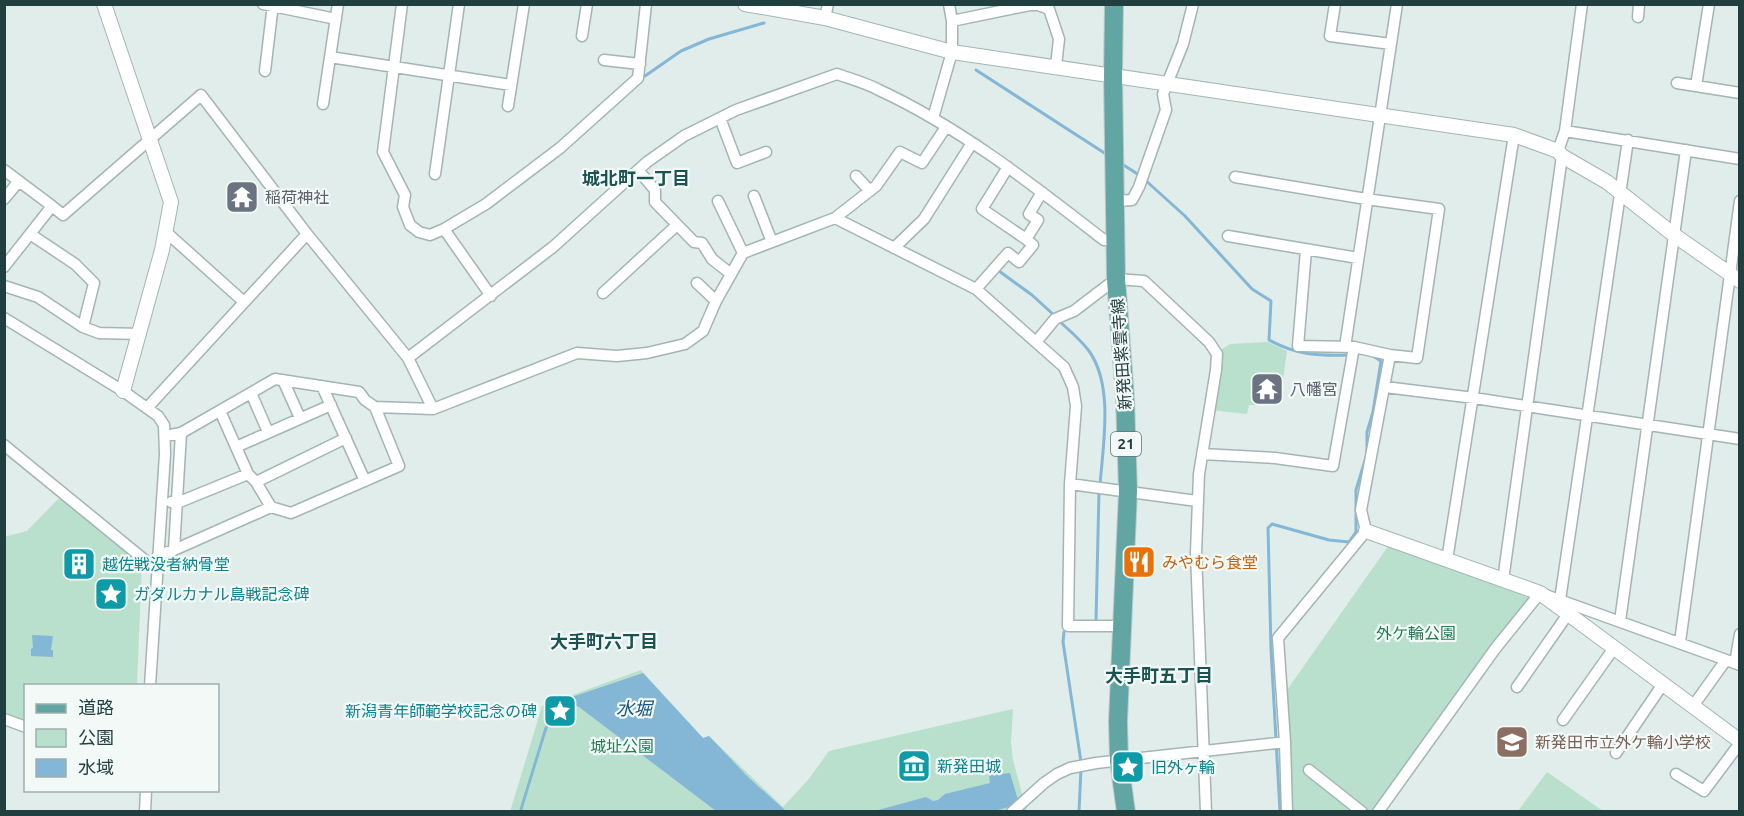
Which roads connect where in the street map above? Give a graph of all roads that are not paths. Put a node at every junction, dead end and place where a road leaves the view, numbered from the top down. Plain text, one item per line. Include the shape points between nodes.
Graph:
1 (104, 4) edge
2 (338, 4) edge
3 (402, 4) edge
4 (459, 4) edge
5 (524, 4) edge
6 (587, 4) edge
7 (646, 4) edge
8 (745, 4) edge
9 (949, 4) edge
10 (1114, 4) edge
11 (1193, 4) edge
12 (1335, 4) edge
13 (1396, 4) edge
14 (1582, 4) edge
15 (1640, 4) edge
16 (1708, 4) edge
17 (270, 5) edge
18 (1051, 7) edge
19 (826, 11) edge
20 (1638, 17) dead end
21 (336, 19) junction
22 (952, 21) junction
23 (582, 36) dead end
24 (1391, 44) junction
25 (952, 52) junction
26 (330, 57) junction
27 (604, 60) dead end
28 (640, 64) junction
29 (1056, 66) junction
30 (394, 67) junction
31 (265, 70) dead end
32 (448, 75) junction
33 (1113, 76) junction
34 (1167, 83) junction
35 (1677, 83) dead end
36 (511, 85) junction
37 (1696, 86) junction
38 (1740, 93) edge
39 (323, 104) dead end
40 (507, 106) dead end
41 (1381, 116) junction
42 (720, 118) junction
43 (933, 118) junction
44 (946, 127) junction
45 (1565, 131) junction
46 (1514, 135) junction
47 (1628, 140) junction
48 (150, 141) junction
49 (972, 143) junction
50 (1686, 150) junction
51 (766, 152) dead end
52 (1560, 153) junction
53 (1740, 159) edge
54 (1008, 167) junction
55 (4, 170) edge
56 (638, 170) junction
57 (435, 174) dead end
58 (856, 176) dead end
59 (1235, 177) dead end
60 (19, 181) junction
61 (870, 191) junction
62 (1042, 192) junction
63 (1620, 193) junction
64 (754, 196) dead end
65 (4, 199) edge
66 (1366, 199) junction
67 (718, 201) dead end
68 (1116, 201) junction
69 (1740, 201) edge
70 (52, 206) junction
71 (835, 218) junction
72 (677, 225) junction
73 (444, 229) junction
74 (166, 232) junction
75 (30, 234) junction
76 (307, 234) junction
77 (1674, 235) junction
78 (1228, 236) dead end
79 (1026, 239) junction
80 (1116, 239) junction
81 (772, 242) junction
82 (894, 248) junction
83 (1306, 250) junction
84 (742, 253) junction
85 (1358, 258) junction
86 (4, 267) edge
87 (731, 274) junction
88 (1735, 278) edge
89 (1116, 279) junction
90 (697, 283) dead end
91 (4, 286) edge
92 (976, 289) junction
93 (603, 293) dead end
94 (491, 296) junction
95 (716, 301) junction
96 (244, 302) junction
97 (4, 318) edge
98 (83, 327) junction
99 (140, 334) junction
100 (1036, 342) junction
101 (1350, 347) junction
102 (1390, 355) junction
103 (408, 358) junction
104 (283, 380) junction
105 (322, 386) junction
106 (1385, 387) junction
107 (123, 392) junction
108 (250, 393) junction
109 (1474, 398) junction
110 (331, 405) junction
111 (375, 406) junction
112 (1527, 407) junction
113 (147, 408) junction
114 (434, 409) junction
115 (220, 411) junction
116 (1587, 416) junction
117 (300, 418) junction
118 (1648, 425) junction
119 (268, 432) junction
120 (181, 433) junction
121 (1708, 434) junction
122 (165, 436) junction
123 (346, 438) junction
124 (1740, 439) edge
125 (4, 445) edge
126 (236, 447) junction
127 (1202, 454) junction
128 (252, 478) junction
129 (365, 481) junction
130 (1070, 484) junction
131 (1128, 490) junction
132 (1197, 501) junction
133 (162, 502) junction
134 (177, 502) junction
135 (271, 507) junction
136 (1366, 531) junction
137 (174, 550) junction
138 (158, 555) junction
139 (1447, 560) junction
140 (157, 570) junction
141 (1503, 580) junction
142 (1540, 593) junction
143 (1560, 600) junction
144 (1568, 614) junction
145 (1620, 621) junction
146 (1122, 626) junction
147 (1740, 634) edge
148 (1680, 642) junction
149 (1614, 648) junction
150 (1734, 662) edge
151 (150, 684) edge
152 (1663, 684) junction
153 (1517, 687) dead end
154 (1693, 706) junction
155 (4, 719) edge
156 (1563, 720) dead end
157 (24, 726) edge
158 (1285, 742) junction
159 (1740, 742) edge
160 (1204, 751) junction
161 (1616, 753) dead end
162 (1119, 761) junction
163 (1310, 770) dead end
164 (1676, 774) dead end
165 (146, 792) edge
166 (145, 812) edge
167 (1012, 812) edge
168 (1126, 812) edge
169 (1206, 812) edge
170 (1287, 812) edge
171 (1362, 812) edge
172 (1378, 812) edge

1 - 48 street
2 - 21 street
3 - 30 street
4 - 32 street
5 - 36 street
6 - 23 street
7 - 28 street
8 - 19 street
9 - 22 street
10 - 33 main road, 新発田紫雲寺線 / 21
11 - 34 street via 1183,44
12 - 24 street via 1330,36
13 - 24 street
14 - 45 street
15 - 20 street
16 - 37 street
17 - 21 street
17 - 31 street
18 - 22 street via 1030,5
18 - 29 street via 1059,39
19 - 25 street
21 - 26 street
22 - 25 street
24 - 41 street
25 - 29 street
25 - 43 street
26 - 30 street
26 - 39 street
27 - 28 street
28 - 73 street via 638,78 560,148 486,204
29 - 33 street
30 - 32 street
30 - 73 street via 383,152 405,195 403,207 410,225 430,235
32 - 36 street
32 - 57 street
33 - 34 street
33 - 68 main road, 新発田紫雲寺線 / 21
34 - 41 street
34 - 68 street via 1163,94 1166,110 1139,187 1132,200
35 - 37 street
36 - 40 street
37 - 38 street
41 - 46 street
41 - 66 street
42 - 43 street via 837,74 878,89
42 - 51 street via 737,163
42 - 56 street via 684,135
43 - 44 street
44 - 49 street
44 - 61 street via 922,163 900,152
45 - 47 street
45 - 52 street
46 - 52 street
46 - 109 street
47 - 50 street
47 - 63 street
48 - 70 street via 63,215
48 - 74 street via 171,202
48 - 76 street via 201,95
49 - 54 street
49 - 82 street via 924,219
50 - 53 street
50 - 77 street
52 - 63 street
52 - 112 street
54 - 62 street
54 - 79 street via 982,209
55 - 60 street
56 - 72 street via 655,190 655,202
56 - 94 street via 553,247
58 - 61 street
59 - 66 street
60 - 65 street
60 - 70 street
61 - 71 street
62 - 79 street via 1029,214 1038,220
62 - 80 street via 1104,240
63 - 77 street
63 - 116 street
64 - 81 street
66 - 85 street
66 - 102 street via 1439,209 1417,358
67 - 84 street
68 - 80 main road, 新発田紫雲寺線 / 21
69 - 88 street
70 - 75 street
71 - 81 street
71 - 82 street
72 - 87 street via 694,242 702,243 712,259
72 - 93 street
73 - 94 street
74 - 96 street
74 - 99 street
75 - 86 street
75 - 98 street via 75,264 93,282
76 - 96 street
76 - 103 street
77 - 88 street
77 - 118 street
78 - 83 street
79 - 92 street via 1033,245 1019,262 1008,253
80 - 89 main road, 新発田紫雲寺線 / 21
81 - 84 street
82 - 92 street
83 - 85 street
83 - 101 street via 1298,346
84 - 87 street
85 - 101 street
87 - 95 street
88 - 121 street
89 - 100 street via 1074,311 1055,319
89 - 127 street via 1144,280 1217,354
89 - 131 main road, 新発田紫雲寺線 / 21
90 - 95 street
91 - 98 street via 38,297
92 - 100 street
94 - 103 street
95 - 114 street via 704,331 685,344 616,356 577,352
96 - 113 street
97 - 107 street
98 - 99 street via 99,333
99 - 107 street
100 - 130 street via 1064,366 1073,387 1076,406
101 - 102 street
101 - 127 street via 1334,466
102 - 106 street
103 - 114 street
104 - 105 street
104 - 108 street via 275,379
104 - 117 street
105 - 110 street
105 - 111 street via 359,392
106 - 109 street
106 - 136 street via 1362,510
107 - 113 street
108 - 115 street
108 - 119 street
109 - 112 street
109 - 139 street
110 - 117 street
110 - 123 street
111 - 114 street
111 - 129 street via 399,466
112 - 116 street
112 - 141 street
113 - 122 street via 164,425
115 - 120 street
115 - 126 street
116 - 118 street
116 - 143 street
117 - 119 street
118 - 121 street
118 - 145 street
119 - 126 street
120 - 122 street
120 - 134 street
121 - 124 street
121 - 148 street
122 - 133 street
123 - 128 street
123 - 129 street
125 - 140 street
126 - 128 street
127 - 132 street
128 - 134 street
128 - 135 street
129 - 135 street via 291,513
130 - 131 street
130 - 146 street via 1068,626
131 - 132 street
131 - 146 main road, 新発田紫雲寺線 / 21
132 - 160 street
133 - 134 street
133 - 138 street
134 - 137 street
135 - 137 street
136 - 139 street
136 - 158 street via 1278,638
137 - 138 street
138 - 140 street
139 - 141 street
140 - 151 street
141 - 142 street
142 - 143 street
142 - 144 street
142 - 172 street
143 - 145 street
144 - 149 street
144 - 153 street
145 - 148 street
146 - 162 main road, 新発田紫雲寺線 / 21
147 - 150 street
148 - 150 street
149 - 152 street
149 - 156 street
150 - 154 street
152 - 154 street
152 - 161 street
154 - 159 street
155 - 157 street
158 - 160 street
158 - 170 street
159 - 164 street via 1704,791
160 - 162 street
160 - 169 street
162 - 167 street via 1064,771
162 - 168 main road, 新発田紫雲寺線 / 21
163 - 171 street
165 - 166 street

